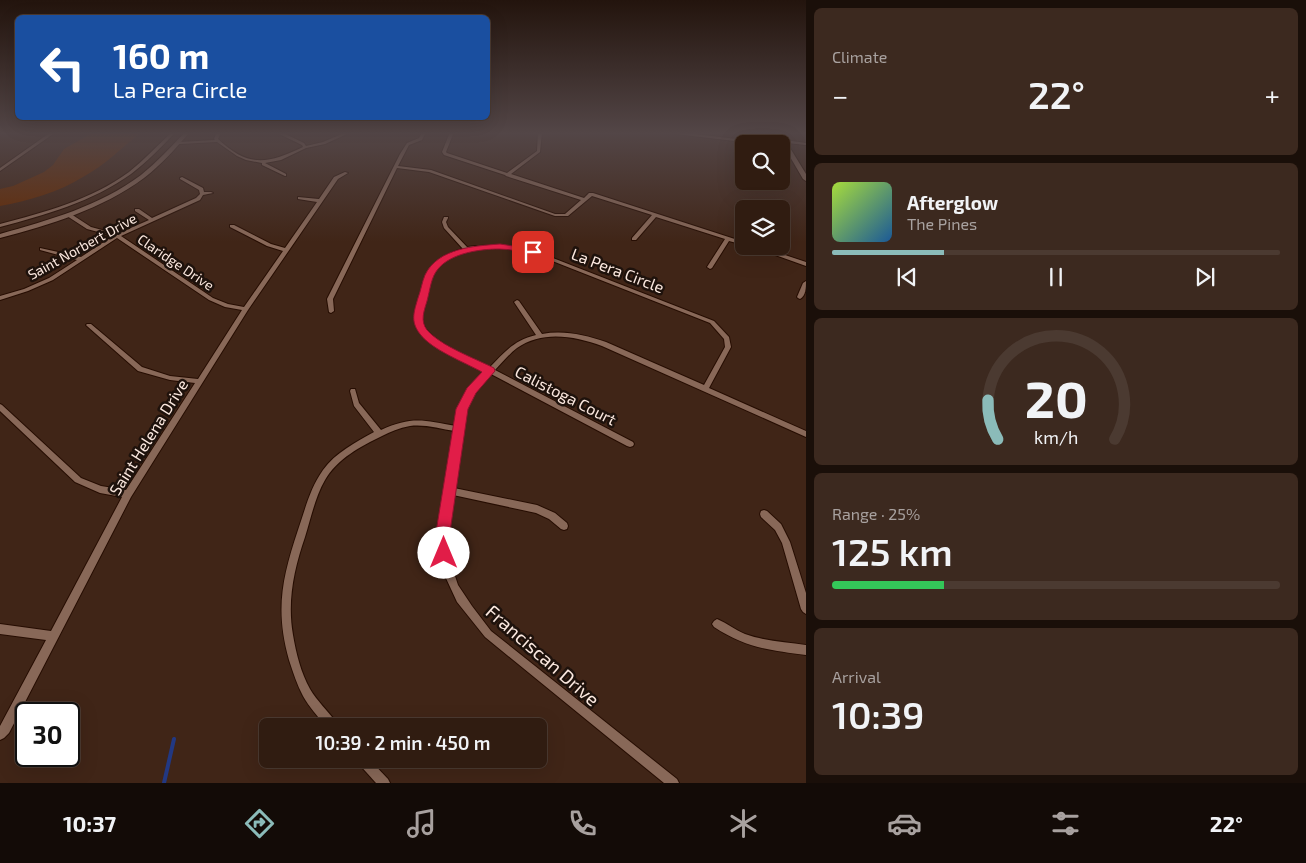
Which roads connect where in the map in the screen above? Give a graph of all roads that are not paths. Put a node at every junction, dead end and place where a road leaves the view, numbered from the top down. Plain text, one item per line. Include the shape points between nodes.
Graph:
1 (134, 169) edge
2 (151, 169) edge
3 (272, 169) edge
4 (395, 169) edge
5 (409, 169) edge
6 (488, 169) edge
7 (516, 169) edge
8 (346, 173) dead end
9 (285, 175) dead end
10 (507, 175) junction
11 (182, 178) dead end
12 (211, 193) dead end
13 (202, 194) junction
14 (300, 198) dead end
15 (584, 200) junction
16 (321, 201) junction
17 (137, 210) dead end
18 (69, 214) junction
19 (655, 215) junction
20 (446, 218) dead end
21 (152, 220) junction
22 (0, 226) edge
23 (232, 226) dead end
24 (0, 236) edge
25 (117, 236) junction
26 (634, 239) dead end
27 (728, 239) junction
28 (735, 241) edge
29 (42, 249) dead end
30 (287, 250) junction
31 (467, 250) junction
32 (779, 255) edge
33 (81, 260) junction
34 (806, 264) edge
35 (710, 267) dead end
36 (806, 284) edge
37 (800, 297) dead end
38 (0, 298) edge
39 (517, 302) dead end
40 (246, 309) junction
41 (331, 311) dead end
42 (90, 324) dead end
43 (540, 336) junction
44 (490, 371) junction
45 (198, 381) junction
46 (706, 389) junction
47 (354, 391) dead end
48 (0, 408) edge
49 (459, 429) junction
50 (380, 434) junction
51 (806, 434) edge
52 (630, 444) dead end
53 (449, 491) junction
54 (128, 494) junction
55 (764, 514) dead end
56 (564, 526) dead end
57 (806, 609) edge
58 (717, 624) dead end
59 (0, 629) edge
60 (54, 636) junction
61 (806, 650) edge
62 (326, 718) edge
63 (0, 734) edge
64 (370, 768) edge
65 (384, 783) edge
66 (673, 783) edge

1 - 22 street via 107,187 62,207
2 - 18 street via 131,184
3 - 9 street
4 - 41 street via 330,299
5 - 15 street via 430,171 555,215 566,215
6 - 10 street
7 - 10 street
8 - 16 street, Saint Helena Drive via 336,178
10 - 15 street
11 - 13 street via 194,183
12 - 13 street
13 - 21 street, Saint Norbert Drive
14 - 16 street
15 - 19 street via 591,194
16 - 30 street, Saint Helena Drive
17 - 21 street
18 - 24 street
18 - 25 street, Claridge Drive via 88,228
19 - 26 street
19 - 27 street
20 - 31 street via 446,227
21 - 25 street, Saint Norbert Drive
23 - 30 street via 269,245
25 - 33 street, Saint Norbert Drive
25 - 40 street, Claridge Drive via 211,299
27 - 28 street
27 - 35 street
29 - 33 street
30 - 40 street, Saint Helena Drive
31 - 44 street, La Pera Circle via 446,258 430,275 418,316 419,324 435,342
31 - 46 street, La Pera Circle via 500,246 533,252 712,322 727,338 728,347
32 - 34 street
33 - 38 street, Saint Norbert Drive via 50,279
36 - 37 street
39 - 43 street
40 - 45 street, Saint Helena Drive
42 - 45 street via 140,370
43 - 44 street, Franciscan Drive via 511,349
43 - 46 street, Franciscan Drive via 557,334 588,338
44 - 49 street, Franciscan Drive via 471,391 462,409
44 - 52 street, Calistoga Court
45 - 54 street, Saint Helena Drive
46 - 51 street, Franciscan Drive
47 - 50 street via 356,404
48 - 54 street via 78,480 100,489
49 - 50 street via 412,423
49 - 53 street, Franciscan Drive
50 - 62 street via 340,458 326,472 289,568 287,633 307,692
53 - 56 street via 537,509
53 - 66 street, Franciscan Drive via 443,532 444,553 448,576 466,608 488,634
54 - 60 street, Saint Helena Drive
55 - 57 street via 778,527 786,542
58 - 61 street via 753,643
59 - 60 street
60 - 63 street, Saint Helena Drive
64 - 65 street

